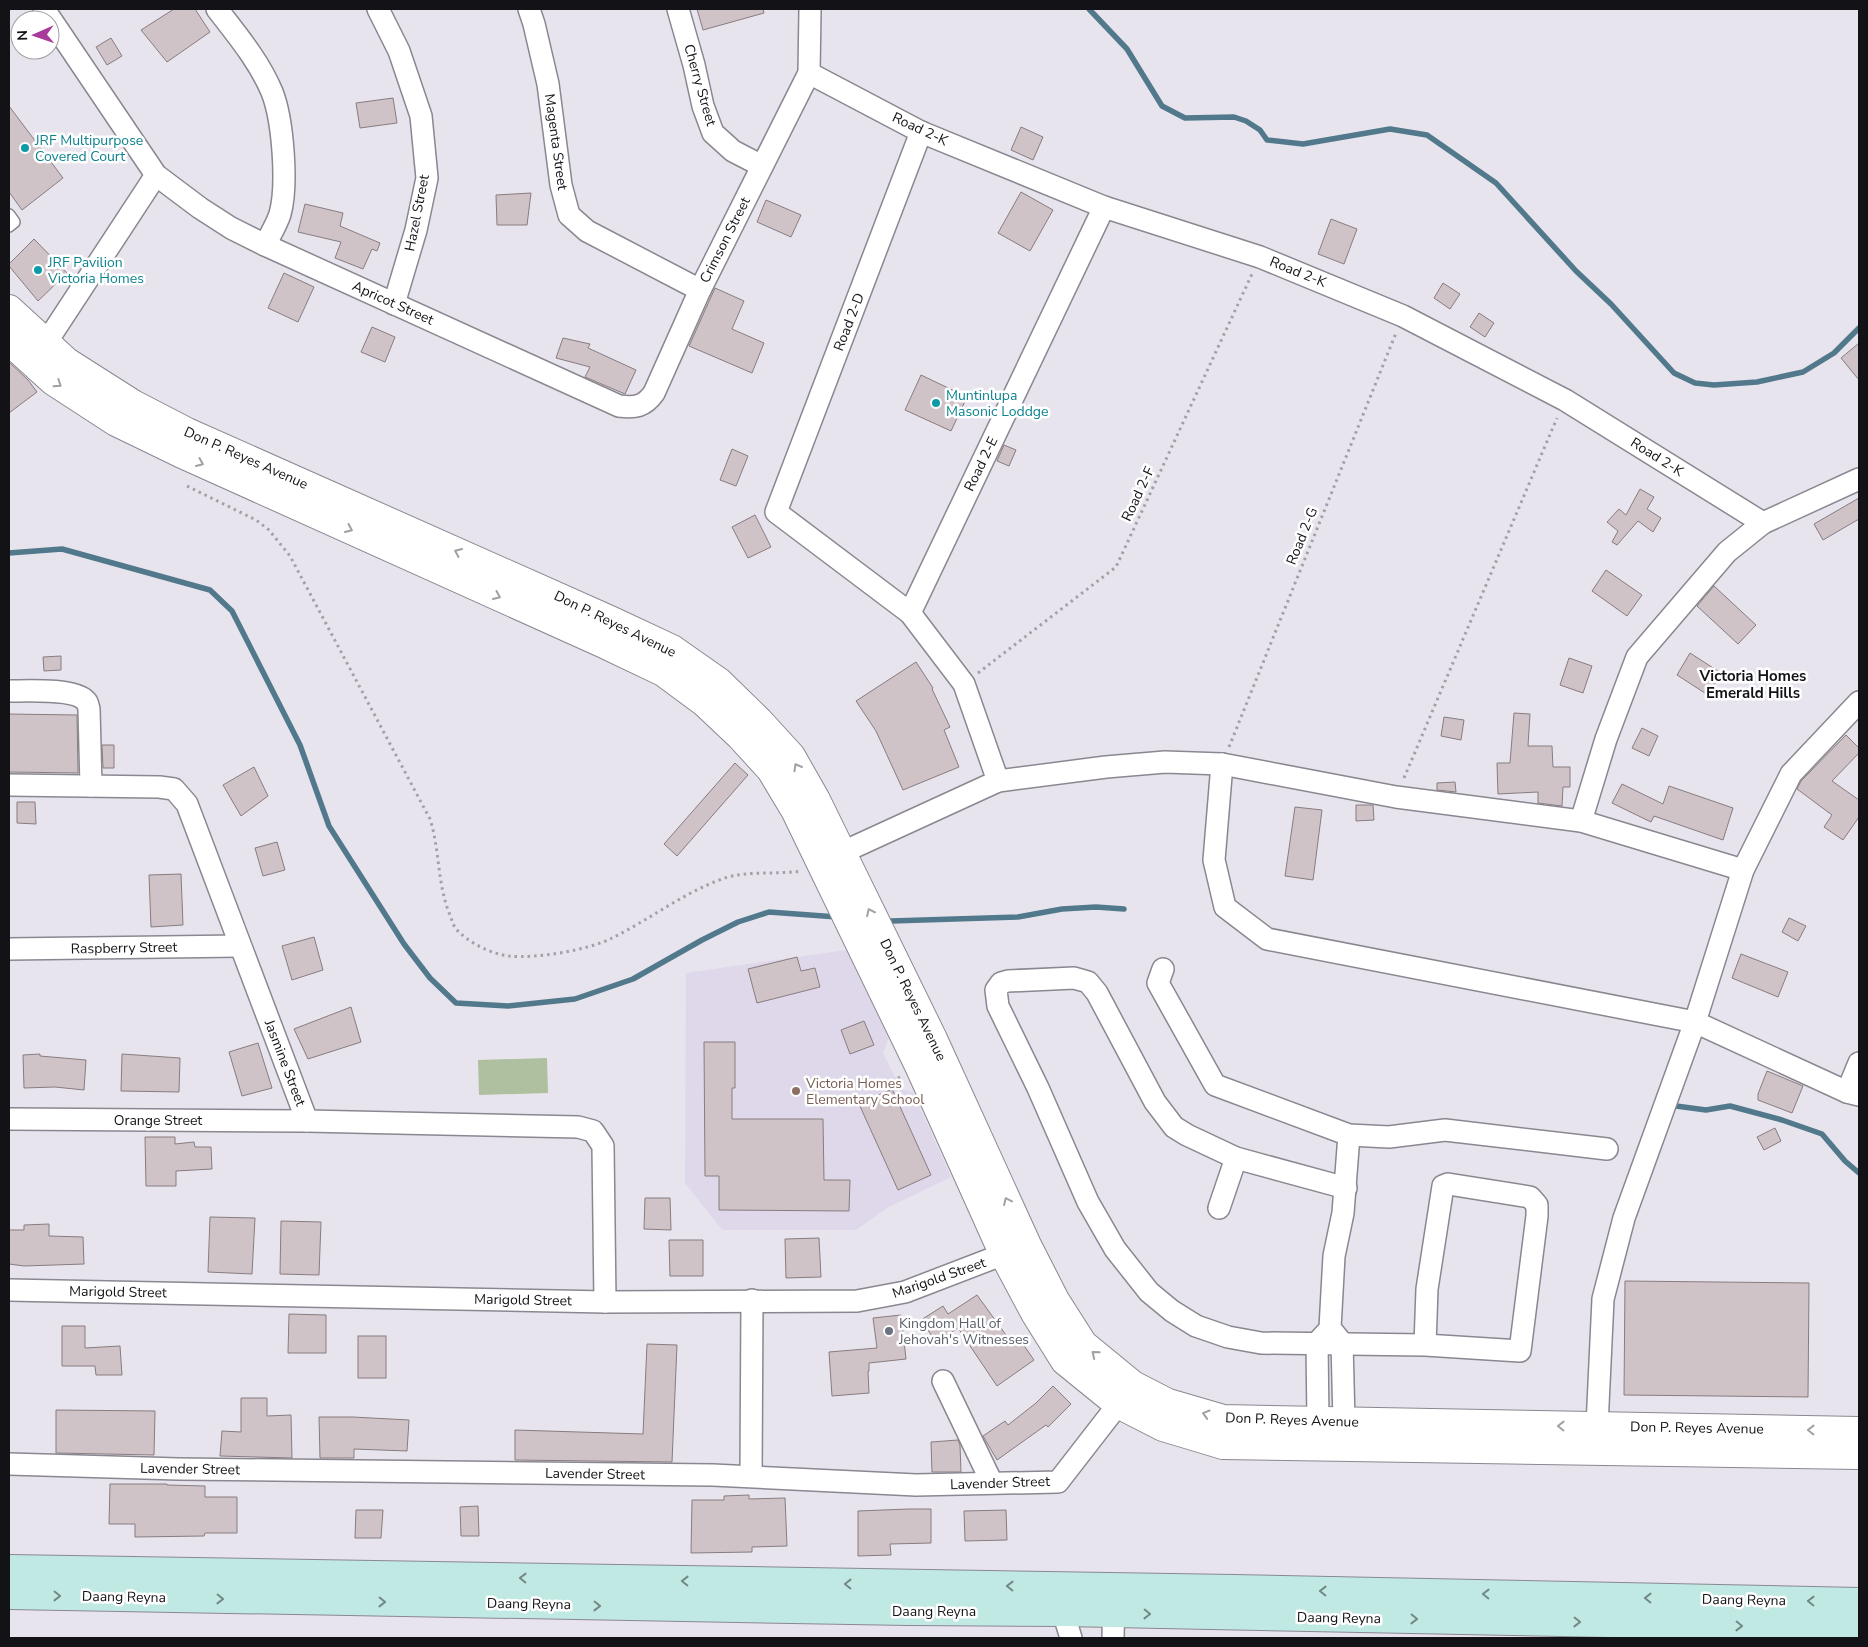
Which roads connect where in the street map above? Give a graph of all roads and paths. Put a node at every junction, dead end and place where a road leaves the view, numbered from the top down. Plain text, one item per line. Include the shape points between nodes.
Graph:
1 (44, 9) edge
2 (217, 9) edge
3 (378, 9) edge
4 (529, 9) edge
5 (678, 9) edge
6 (810, 9) edge
7 (809, 73) junction
8 (922, 132) junction
9 (762, 166) junction
10 (156, 176) junction
11 (1104, 207) junction
12 (9, 215) edge
13 (9, 226) edge
14 (265, 245) junction
15 (1260, 257) junction
16 (700, 290) junction
17 (394, 304) junction
18 (9, 308) edge
19 (1403, 316) junction
20 (9, 341) edge
21 (39, 352) junction
22 (1565, 400) junction
23 (641, 406) joint
24 (1859, 478) edge
25 (187, 486) dead end
26 (1763, 523) junction
27 (910, 613) junction
28 (964, 684) junction
29 (9, 691) edge
30 (1859, 702) edge
31 (1222, 764) junction
32 (998, 782) junction
33 (9, 785) edge
34 (91, 786) junction
35 (1396, 797) junction
36 (1581, 821) junction
37 (831, 858) junction
38 (1743, 870) junction
39 (240, 946) junction
40 (9, 950) edge
41 (1163, 969) dead end
42 (1695, 1022) junction
43 (1859, 1063) edge
44 (1853, 1093) edge
45 (9, 1119) edge
46 (307, 1121) junction
47 (1349, 1135) junction
48 (1607, 1149) dead end
49 (1236, 1158) junction
50 (1346, 1188) junction
51 (1219, 1208) dead end
52 (1015, 1250) junction
53 (9, 1290) edge
54 (752, 1300) junction
55 (605, 1302) junction
56 (1330, 1338) junction
57 (1425, 1345) junction
58 (943, 1381) dead end
59 (1126, 1394) junction
60 (1331, 1422) junction
61 (1597, 1426) junction
62 (1859, 1431) edge
63 (1388, 1435) junction
64 (1859, 1455) edge
65 (9, 1464) edge
66 (752, 1476) junction
67 (992, 1483) junction
68 (9, 1569) edge
69 (9, 1595) edge
70 (1061, 1599) junction
71 (1859, 1602) edge
72 (1114, 1613) edge
73 (1859, 1628) edge
74 (1072, 1638) edge

1 - 10 street
2 - 14 street via 250,53 272,92 281,133 284,177 280,214
3 - 17 street, Hazel Street via 399,51 420,116 427,178 416,230
4 - 16 street, Magenta Street via 548,84 560,185 569,215 587,231
5 - 9 street, Cherry Street via 703,106 714,133 733,150
6 - 7 street
7 - 8 street, Road 2-K
7 - 9 street, Crimson Street
8 - 11 street, Road 2-K
8 - 27 street, Road 2-D via 776,512
9 - 16 street, Crimson Street
10 - 14 street, Apricot Street via 231,228
10 - 21 street
11 - 15 street, Road 2-K
11 - 27 street, Road 2-E
12 - 13 lane via 14,222
14 - 17 street, Apricot Street
15 - 19 street, Road 2-K
15 - 28 path, Road 2-F via 1116,567
16 - 23 street, Crimson Street via 654,393
17 - 23 street, Apricot Street via 619,406
18 - 21 street, Don P. Reyes Avenue
19 - 22 street, Road 2-K
19 - 31 path, Road 2-G
20 - 21 street, Don P. Reyes Avenue
21 - 37 street, Don P. Reyes Avenue via 67,362 133,404 187,432 672,650 718,682 759,720 791,756 816,800
22 - 26 street, Road 2-K
22 - 35 path
24 - 26 street
25 - 37 path via 256,520 269,530 290,556 430,819 445,904 455,928 470,940 490,951 509,956 593,946 732,875 801,871
26 - 36 street via 1727,552 1637,657 1606,739
27 - 28 street
28 - 32 street
29 - 34 street via 56,692 76,695 86,702 90,709
30 - 38 street via 1791,774
31 - 32 street via 1156,763 1106,767
31 - 35 street
31 - 42 street via 1214,860 1225,907 1268,939
32 - 37 street
33 - 34 street, Jasmine Street
34 - 39 street, Jasmine Street via 174,789 188,804
35 - 36 street
36 - 38 street
37 - 52 street, Don P. Reyes Avenue via 933,1040
38 - 42 street
39 - 40 street, Raspberry Street
39 - 46 street, Jasmine Street
41 - 47 street via 1158,983 1215,1085
42 - 44 street
42 - 61 street via 1624,1218 1603,1299
43 - 44 street
45 - 46 street, Orange Street
46 - 55 street, Jasmine Street via 578,1127 593,1131 603,1146
47 - 48 street via 1389,1137 1445,1130
47 - 50 street
49 - 50 street
49 - 51 street
49 - 56 street via 1187,1136 1164,1116 1088,982 1074,978 1001,983 996,990 998,1006 1088,1202 1115,1249 1149,1292 1196,1326 1228,1336 1261,1343
50 - 56 street via 1334,1256
52 - 54 street, Marigold Street via 905,1292 882,1297 857,1301
52 - 59 street, Don P. Reyes Avenue via 1055,1300 1083,1344
53 - 55 street, Marigold Street
54 - 55 street, Marigold Street
54 - 66 street
56 - 57 street
56 - 60 street
57 - 57 street via 1520,1351 1537,1216 1537,1205 1530,1197 1448,1184 1443,1186 1427,1289
58 - 67 street
60 -> 59 street, Don P. Reyes Avenue via 1223,1419
59 - 63 street, Don P. Reyes Avenue via 1163,1427 1223,1445
59 - 67 street, Lavender Street via 1058,1482
60 - 63 street, Don P. Reyes Avenue
62 -> 61 street, Don P. Reyes Avenue
61 -> 63 street, Don P. Reyes Avenue
63 - 64 street, Don P. Reyes Avenue
65 - 66 street, Lavender Street
66 - 67 street, Lavender Street via 916,1486
70 -> 68 main road, Daang Reyna
69 -> 70 main road, Daang Reyna via 899,1611
70 - 72 main road, Daang Reyna
70 - 74 street
71 -> 72 main road, Daang Reyna
72 -> 73 main road, Daang Reyna

